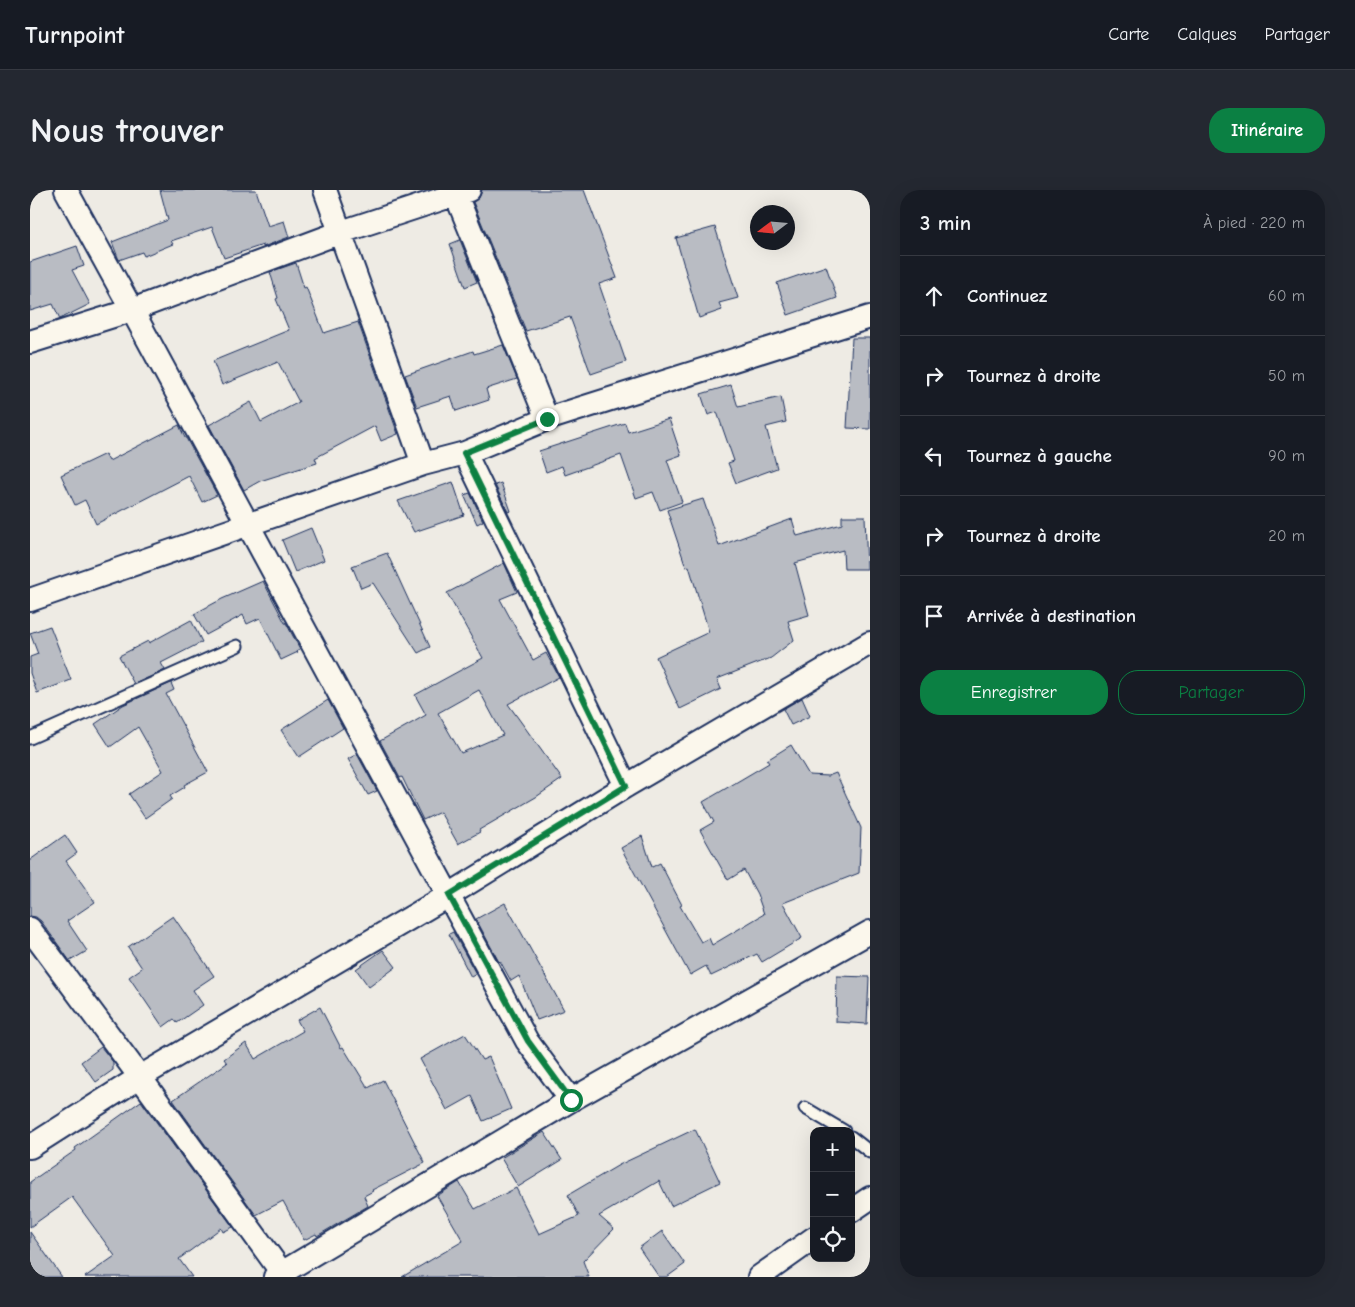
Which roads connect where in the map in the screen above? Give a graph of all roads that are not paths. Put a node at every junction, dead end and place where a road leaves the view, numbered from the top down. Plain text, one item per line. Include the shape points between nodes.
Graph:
1 (66, 190) edge
2 (325, 190) edge
3 (459, 192) edge
4 (341, 232) junction
5 (132, 310) junction
6 (870, 317) edge
7 (30, 342) edge
8 (547, 419) junction
9 (464, 453) junction
10 (423, 464) junction
11 (248, 524) junction
12 (30, 600) edge
13 (870, 643) edge
14 (238, 646) dead end
15 (30, 738) edge
16 (626, 786) junction
17 (449, 895) junction
18 (30, 929) edge
19 (870, 932) edge
20 (140, 1077) junction
21 (571, 1100) junction
22 (805, 1108) dead end
23 (839, 1127) edge
24 (855, 1140) edge
25 (30, 1147) edge
26 (870, 1152) edge
27 (870, 1198) edge
28 (855, 1208) edge
29 (810, 1241) edge
30 (281, 1276) edge
31 (760, 1277) edge

1 - 5 street
2 - 4 street
3 - 4 street
3 - 8 street
4 - 5 street
4 - 10 street
5 - 7 street
5 - 11 street
6 - 8 street
8 - 9 street
9 - 10 street
9 - 16 street
10 - 11 street
11 - 12 street
11 - 17 street
13 - 16 street
14 - 15 lane
16 - 17 street
17 - 20 street
17 - 21 street via 528,1041
18 - 20 street
19 - 21 street
20 - 25 street
20 - 30 street
21 - 30 street
22 - 23 lane
24 - 26 lane
27 - 28 street
29 - 31 street

